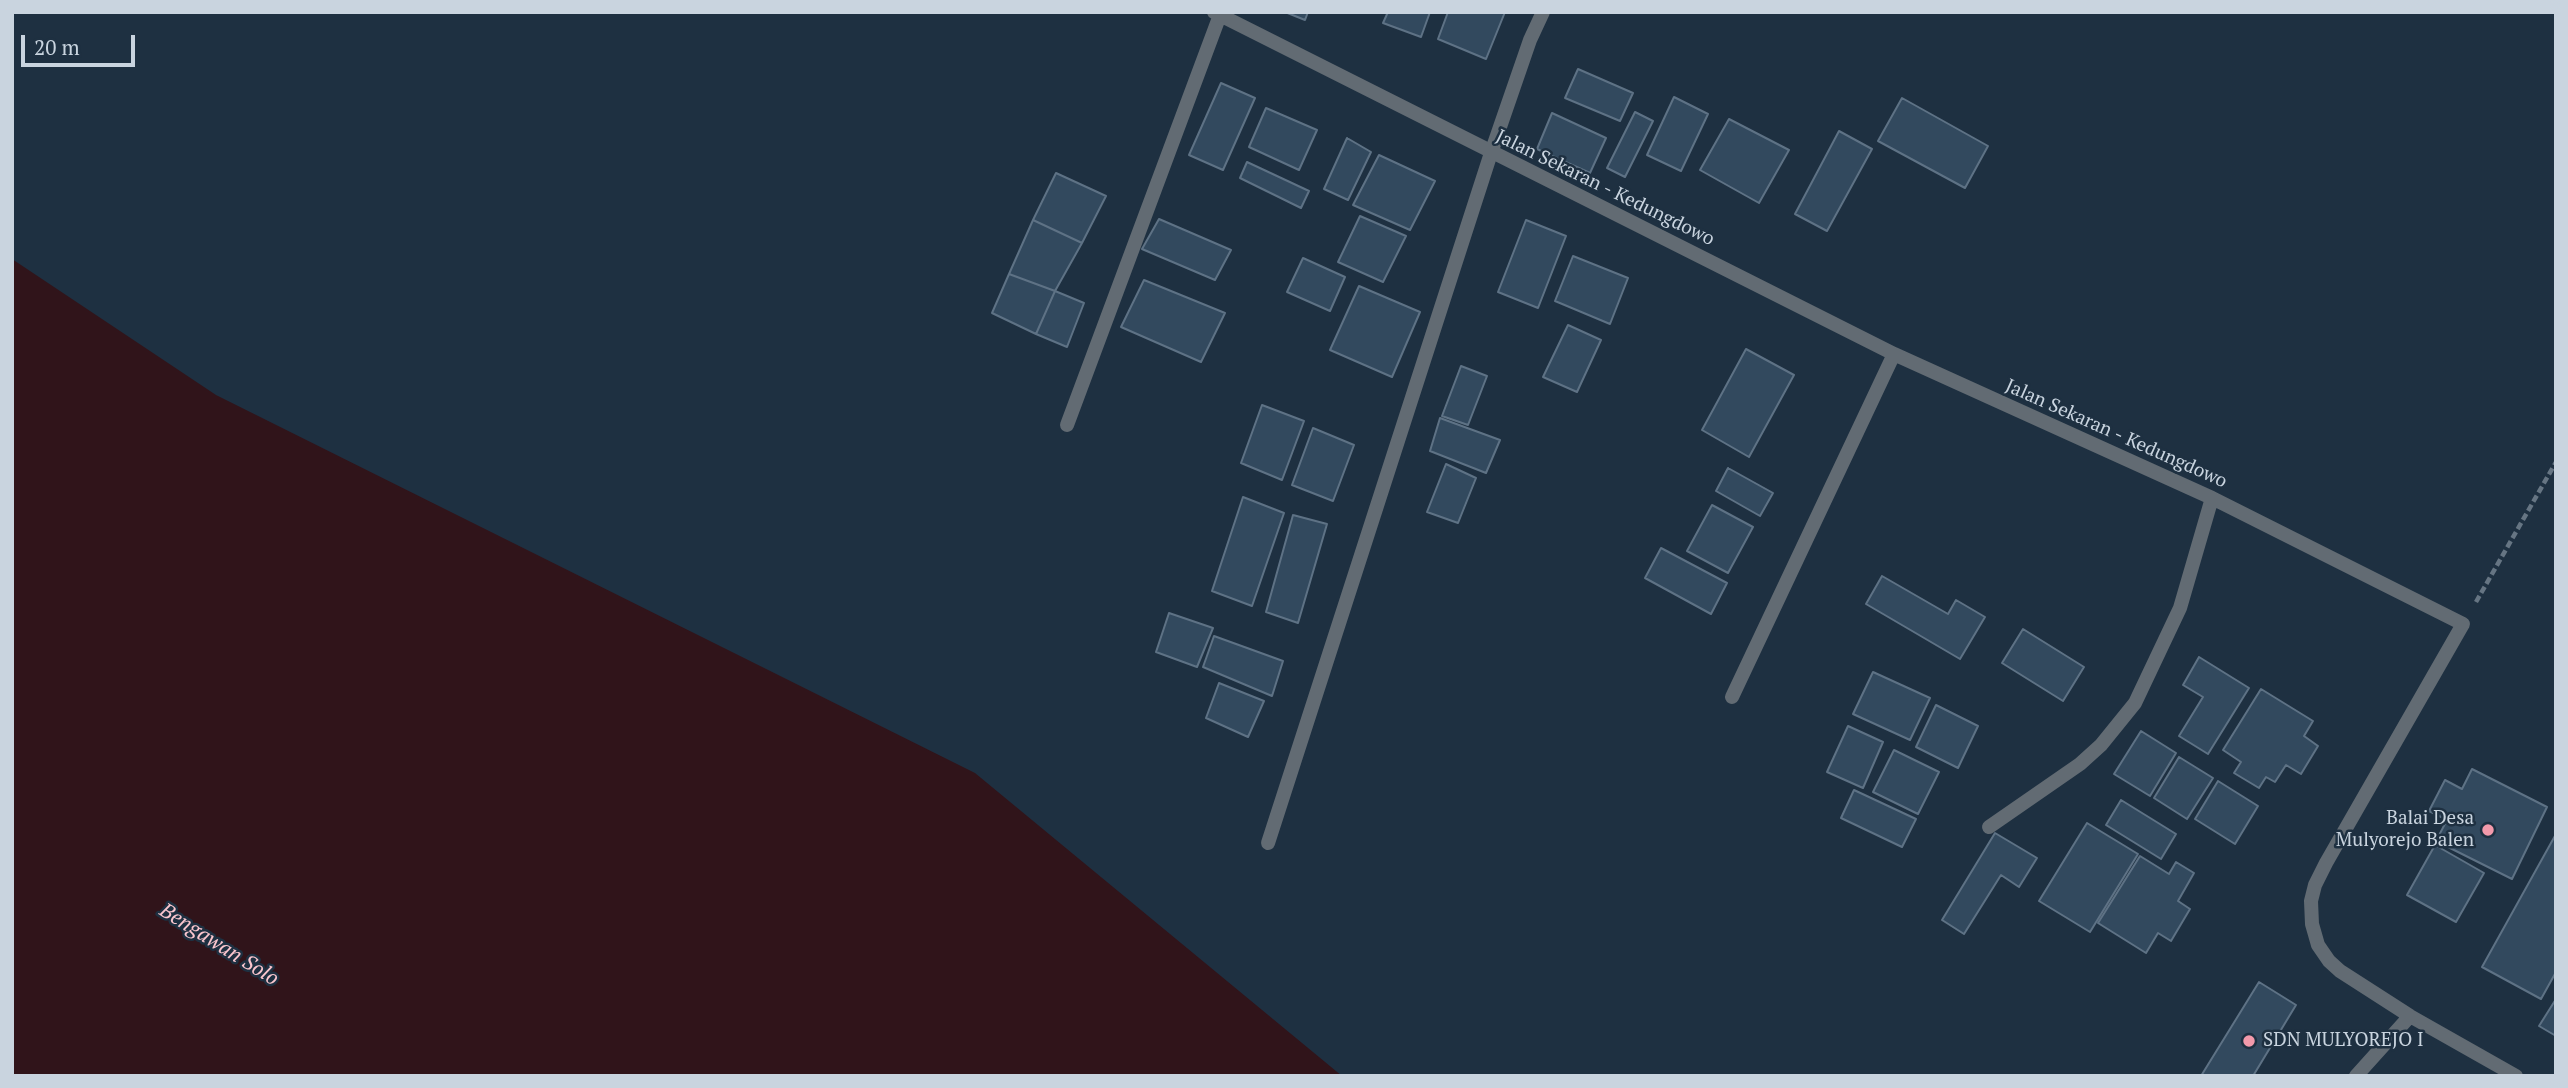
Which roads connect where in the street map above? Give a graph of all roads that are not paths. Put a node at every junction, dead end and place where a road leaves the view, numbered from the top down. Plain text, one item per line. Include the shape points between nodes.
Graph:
1 (1543, 12) edge
2 (1217, 14) edge
3 (1491, 153) junction
4 (1894, 354) junction
5 (1067, 425) dead end
6 (2212, 498) junction
7 (1732, 697) dead end
8 (1989, 827) dead end
9 (1268, 842) dead end
10 (2410, 1016) junction
11 (2356, 1076) edge
12 (2516, 1076) edge

1 - 3 street
2 - 3 street, Jalan Sekaran - Kedungdowo
2 - 5 street
3 - 4 street, Jalan Sekaran - Kedungdowo
3 - 9 street
4 - 6 street, Jalan Sekaran - Kedungdowo
4 - 7 street
6 - 8 street via 2179,608 2135,703 2080,764
6 - 10 street, Jalan Sekaran - Kedungdowo via 2463,624 2335,845 2311,901 2314,936 2329,961
10 - 11 street
10 - 12 street

